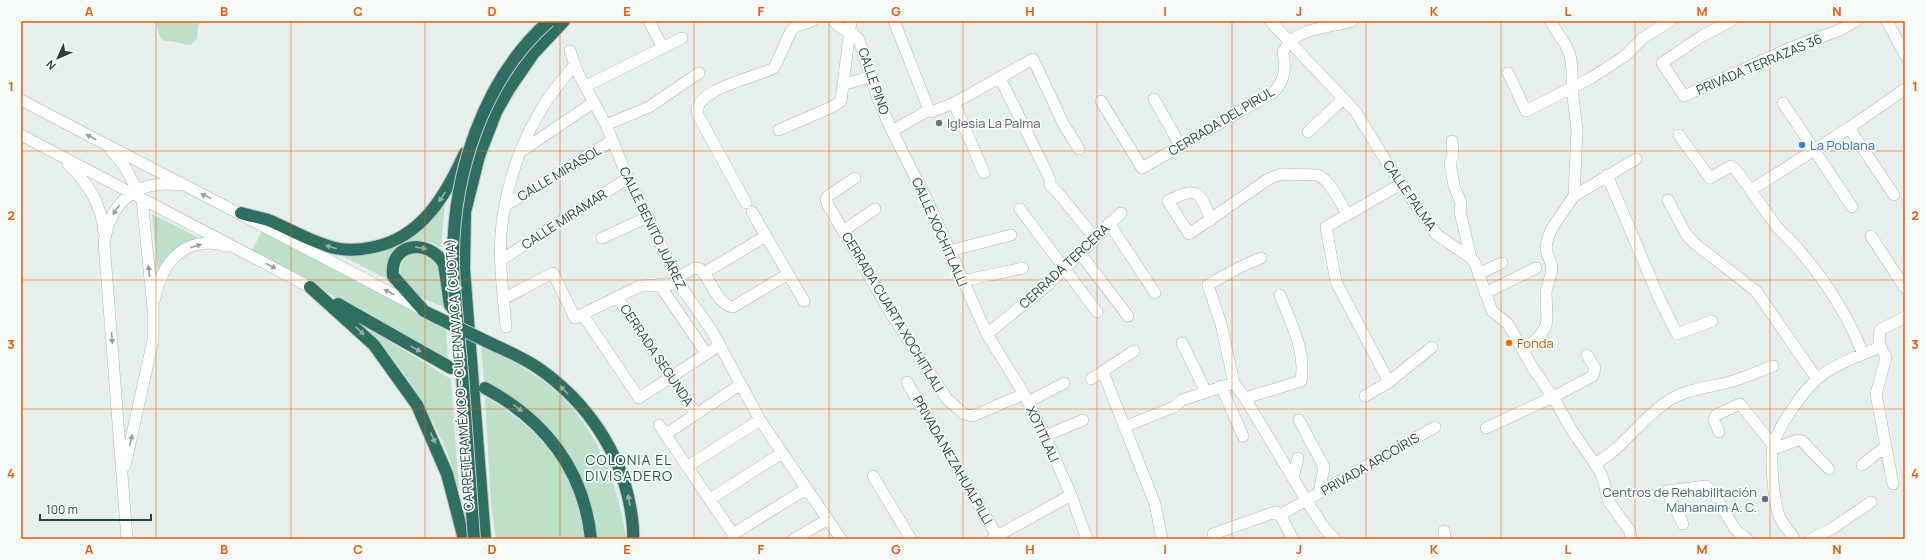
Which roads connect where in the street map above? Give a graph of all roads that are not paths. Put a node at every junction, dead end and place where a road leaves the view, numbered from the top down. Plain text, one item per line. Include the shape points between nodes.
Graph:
1 (550, 21) edge
2 (560, 21) edge
3 (564, 21) edge
4 (649, 21) edge
5 (812, 21) edge
6 (834, 21) edge
7 (1270, 21) edge
8 (1352, 21) edge
9 (1550, 21) edge
10 (1669, 21) edge
11 (1731, 21) edge
12 (1856, 21) edge
13 (1887, 21) edge
14 (897, 22) edge
15 (851, 26) edge
16 (682, 38) dead end
17 (1290, 43) junction
18 (663, 48) junction
19 (570, 51) dead end
20 (1905, 55) edge
21 (575, 65) junction
22 (699, 73) dead end
23 (1508, 73) dead end
24 (872, 76) junction
25 (1000, 78) junction
26 (849, 82) dead end
27 (586, 86) junction
28 (1572, 88) junction
29 (1905, 89) edge
30 (1154, 99) dead end
31 (1343, 99) junction
32 (21, 100) edge
33 (1101, 101) dead end
34 (594, 102) junction
35 (954, 103) junction
36 (1783, 103) dead end
37 (928, 110) junction
38 (606, 125) junction
39 (1849, 128) junction
40 (779, 130) dead end
41 (892, 131) junction
42 (1308, 132) dead end
43 (21, 135) edge
44 (1679, 135) dead end
45 (472, 138) junction
46 (612, 141) junction
47 (1452, 141) dead end
48 (1180, 145) junction
49 (107, 146) junction
50 (1078, 149) dead end
51 (1816, 150) junction
52 (520, 152) junction
53 (58, 154) junction
54 (1636, 159) dead end
55 (984, 173) dead end
56 (1608, 175) junction
57 (628, 178) junction
58 (855, 178) dead end
59 (1401, 184) junction
60 (187, 187) junction
61 (1751, 190) junction
62 (137, 194) junction
63 (1894, 195) dead end
64 (1574, 196) junction
65 (1668, 200) dead end
66 (506, 205) junction
67 (1852, 207) dead end
68 (875, 209) dead end
69 (1020, 209) dead end
70 (1121, 212) dead end
71 (241, 213) junction
72 (1347, 213) junction
73 (648, 217) junction
74 (1211, 220) dead end
75 (1109, 223) junction
76 (843, 231) junction
77 (1010, 235) dead end
78 (766, 236) junction
79 (1871, 236) dead end
80 (1094, 237) junction
81 (602, 238) dead end
82 (104, 242) junction
83 (237, 248) junction
84 (949, 252) junction
85 (1079, 252) junction
86 (1261, 258) dead end
87 (1471, 258) junction
88 (501, 260) junction
89 (1502, 263) dead end
90 (1023, 268) dead end
91 (1064, 268) junction
92 (1536, 268) dead end
93 (704, 273) junction
94 (788, 274) junction
95 (1478, 274) junction
96 (678, 281) junction
97 (962, 281) junction
98 (659, 284) junction
99 (310, 287) junction
100 (1905, 288) edge
101 (1155, 293) dead end
102 (1485, 293) junction
103 (1280, 295) dead end
104 (617, 297) junction
105 (503, 299) junction
106 (804, 301) dead end
107 (153, 308) junction
108 (1097, 312) dead end
109 (429, 313) junction
110 (456, 313) junction
111 (1128, 316) dead end
112 (579, 317) junction
113 (1905, 317) edge
114 (1712, 321) dead end
115 (506, 327) dead end
116 (987, 334) junction
117 (1182, 343) dead end
118 (720, 345) junction
119 (1432, 347) dead end
120 (1881, 347) junction
121 (1134, 351) dead end
122 (1523, 351) junction
123 (706, 354) junction
124 (1863, 354) junction
125 (1587, 355) dead end
126 (1772, 366) dead end
127 (451, 368) dead end
128 (1103, 372) junction
129 (672, 376) junction
130 (1091, 379) dead end
131 (1817, 379) junction
132 (907, 382) dead end
133 (1388, 382) junction
134 (1064, 383) dead end
135 (1234, 383) junction
136 (740, 386) junction
137 (1221, 386) junction
138 (485, 388) dead end
139 (1206, 392) junction
140 (1365, 396) dead end
141 (1553, 397) junction
142 (1026, 398) junction
143 (1245, 398) junction
144 (696, 414) junction
145 (760, 420) junction
146 (1083, 420) dead end
147 (1299, 420) dead end
148 (1124, 427) junction
149 (1435, 427) dead end
150 (1486, 428) dead end
151 (1718, 432) dead end
152 (1045, 436) junction
153 (1243, 436) dead end
154 (1773, 447) junction
155 (1885, 447) junction
156 (782, 453) junction
157 (1298, 458) dead end
158 (1595, 464) junction
159 (1862, 465) dead end
160 (688, 466) junction
161 (1828, 469) dead end
162 (874, 476) dead end
163 (122, 478) junction
164 (1292, 478) junction
165 (1893, 484) dead end
166 (806, 489) junction
167 (1319, 493) junction
168 (1071, 495) junction
169 (710, 499) junction
170 (1306, 500) junction
171 (1871, 502) dead end
172 (1280, 515) junction
173 (827, 520) junction
174 (483, 521) junction
175 (1683, 524) dead end
176 (1214, 534) dead end
177 (996, 538) edge
178 (127, 539) edge
179 (464, 539) edge
180 (474, 539) edge
181 (480, 539) edge
182 (484, 539) edge
183 (488, 539) edge
184 (591, 539) edge
185 (633, 539) edge
186 (794, 539) edge
187 (841, 539) edge
188 (911, 539) edge
189 (1087, 539) edge
190 (1162, 539) edge
191 (1293, 539) edge
192 (1335, 539) edge
193 (1630, 539) edge
194 (1747, 539) edge
195 (1794, 539) edge
196 (1812, 539) edge

1 - 45 highway, CARRETERA MÉXICO - CUERNAVACA (CUOTA) via 510,67
1 - 180 highway, bridge via 516,57 493,94 473,138 458,198 454,265
2 - 181 highway via 546,34 523,65 502,97 482,136 469,178 461,222 463,323
3 - 174 highway, CARRETERA MÉXICO - CUERNAVACA (CUOTA) via 529,60 496,112 479,156 465,212 464,269
4 - 18 street
5 - 78 street via 791,31 774,68 720,87 697,105 698,115
6 - 15 street, CALLE PINO via 839,27
7 - 17 street, CALLE PALMA
8 - 17 street via 1315,28
9 - 28 street via 1570,55
10 - 28 street via 1643,38 1625,56
11 - 12 street, PRIVADA TERRAZAS 36 via 1702,36 1662,63 1684,96
13 - 20 street
14 - 37 street
15 - 24 street, CALLE PINO
15 - 40 street via 841,100 832,107
16 - 18 street
17 - 31 street, CALLE PALMA
17 - 48 street, CERRADA DEL PIRUL via 1283,52 1285,71 1274,92
18 - 27 street
19 - 21 street, CALLE BENITO JUÁREZ
21 - 27 street, CALLE BENITO JUÁREZ
21 - 52 street via 543,105
22 - 38 street via 649,107
23 - 28 street via 1526,111
24 - 26 street
24 - 41 street, CALLE PINO via 878,99
25 - 35 street
25 - 50 street via 1033,59 1064,126
25 - 80 street via 1049,177 1050,185
27 - 34 street, CALLE BENITO JUÁREZ
28 - 64 street via 1577,130
29 - 39 street
30 - 48 street
31 - 42 street
31 - 59 street, CALLE PALMA via 1356,112
49 -> 32 street
33 - 48 street, CERRADA DEL PIRUL via 1142,168
34 - 38 street, CALLE BENITO JUÁREZ
34 - 52 street
35 - 37 street via 931,112
35 - 55 street
36 - 51 street
37 - 41 street
38 - 46 street, CALLE BENITO JUÁREZ
39 - 51 street
39 - 63 street
41 - 84 street, CALLE XOCHITLALLI
43 - 53 street
44 - 61 street via 1710,178 1731,166
45 -> 71 highway via 455,175 434,208 413,230 381,246 357,250 336,248 320,244 267,220
45 - 110 highway, CARRETERA MÉXICO - CUERNAVACA (CUOTA) via 454,214 452,269
46 - 57 street, CALLE BENITO JUÁREZ
46 - 66 street, CALLE MIRASOL
47 - 87 street via 1453,155 1450,163 1454,186 1461,203 1460,212
49 - 60 street
49 - 62 street via 125,167
51 - 61 street
51 - 67 street
52 - 66 street via 513,170
53 - 62 street
53 - 82 street via 94,194 103,219
54 - 56 street
56 - 64 street
56 - 114 street via 1659,298 1677,334
57 - 73 street, CALLE BENITO JUÁREZ
57 - 88 street, CALLE MIRAMAR
58 - 76 street, CERRADA CUARTA XOCHITLALI via 826,199
59 - 72 street
59 - 87 street, CALLE PALMA via 1436,234
60 - 62 street via 162,184
71 -> 60 street
61 - 124 street via 1833,296 1854,330
62 -> 82 street via 116,208 109,221
62 - 83 street
107 -> 62 street
64 - 122 street via 1552,228 1547,241 1546,249 1552,266 1546,291 1545,328
65 - 131 street via 1686,234 1756,291
66 - 88 street via 502,224
68 - 76 street
69 - 91 street
70 - 75 street, CERRADA TERCERA
109 -> 71 street
72 - 74 street via 1322,177 1282,174 1270,178
72 - 133 street via 1326,227 1336,282
73 - 81 street
73 - 96 street, CALLE BENITO JUÁREZ
75 - 80 street, CERRADA TERCERA
75 - 101 street
76 - 142 street, CERRADA CUARTA XOCHITLALI via 893,317 944,396 958,410 973,416
77 - 84 street
78 - 93 street
78 - 94 street
79 - 100 street
80 - 85 street, CERRADA TERCERA
82 -> 163 street
83 -> 99 street
107 -> 83 street via 156,290 165,268 177,254 185,249 208,243
84 - 97 street, CALLE XOCHITLALLI
85 - 91 street, CERRADA TERCERA
85 - 111 street
86 - 135 street via 1208,285
87 - 95 street
88 - 105 street
89 - 95 street
90 - 97 street
91 - 108 street
91 - 116 street, CERRADA TERCERA
92 - 102 street
93 - 94 street via 722,302 733,307
93 - 96 street via 694,268
94 - 106 street
95 - 102 street
96 - 98 street
96 - 118 street, CALLE BENITO JUÁREZ
97 - 116 street, CALLE XOCHITLALLI
98 - 104 street via 640,286
98 - 123 street
99 -> 127 highway
99 -> 179 highway via 374,345 417,405 447,474
102 - 122 street via 1492,311 1508,324
103 - 143 street via 1302,349 1301,381
104 - 112 street
104 - 129 street, CERRADA SEGUNDA
105 - 112 street via 553,273
105 - 115 street
163 -> 107 street via 153,340
109 -> 110 highway via 392,276 395,259 407,248 431,250 441,260 444,264 450,305
185 -> 109 highway, bridge via 626,487 615,455 587,414 546,374 524,359
110 - 180 highway, CARRETERA MÉXICO - CUERNAVACA (CUOTA)
112 - 129 street via 639,398
113 - 120 street via 1880,330
116 - 142 street, XOTITLALI
117 - 139 street
118 - 123 street
118 - 136 street, CALLE BENITO JUÁREZ
119 - 133 street
120 - 124 street
120 - 155 street via 1886,358 1876,394
121 - 128 street
122 - 141 street
123 - 129 street
124 - 131 street
125 - 141 street via 1595,368 1592,376
126 - 158 street via 1673,398 1653,413 1612,453
128 - 130 street
128 - 148 street
129 - 144 street, CERRADA SEGUNDA
131 - 154 street via 1792,411
132 - 177 street, PRIVADA NEZAHUALPILLI
133 - 140 street
134 - 142 street, CERRADA CUARTA XOCHITLALI
135 - 137 street
135 - 143 street
136 - 144 street
136 - 145 street, CALLE BENITO JUÁREZ
137 - 139 street
137 - 153 street
138 -> 184 highway via 525,413 555,446 579,489 589,521
139 - 148 street via 1182,400 1154,417
141 - 150 street
141 - 158 street
142 - 152 street, XOTITLALI
143 - 164 street
144 - 160 street via 662,429
145 - 156 street, CALLE BENITO JUÁREZ
145 - 160 street
146 - 152 street
147 - 167 street via 1324,467
148 - 190 street via 1155,504
149 - 167 street, PRIVADA ARCOÍRIS
151 - 154 street via 1714,420 1716,415 1740,404
152 - 168 street, XOTITLALI
154 - 161 street via 1802,440
154 - 195 street via 1771,460 1779,518
155 - 159 street
155 - 165 street
156 - 166 street, CALLE BENITO JUÁREZ
156 - 169 street
157 - 164 street
158 - 193 street via 1602,476 1609,502 1630,531
160 - 169 street
162 - 188 street
163 - 178 street
164 - 170 street
166 - 169 street via 733,534
166 - 173 street, CALLE BENITO JUÁREZ
167 - 170 street, PRIVADA ARCOÍRIS
168 - 177 street
168 - 189 street, XOTITLALI
170 - 172 street
170 - 192 street via 1325,529
171 - 196 street
172 - 176 street via 1275,512
172 - 191 street
173 - 186 street
173 - 187 street, CALLE BENITO JUÁREZ
174 - 182 highway, CARRETERA MÉXICO - CUERNAVACA (CUOTA)
174 - 183 highway
175 - 194 street via 1667,491 1706,486 1713,492 1735,529

